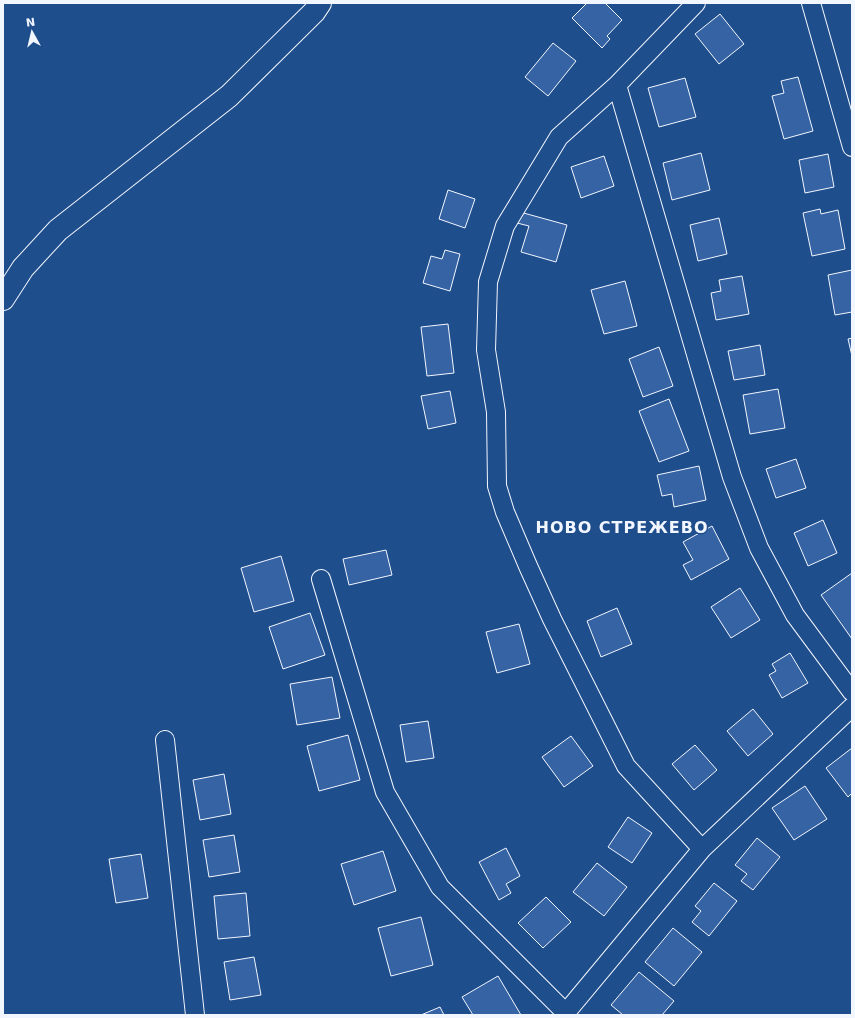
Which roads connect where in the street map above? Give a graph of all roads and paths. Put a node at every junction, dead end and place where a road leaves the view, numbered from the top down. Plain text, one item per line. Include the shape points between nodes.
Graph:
1 (320, 3) edge
2 (696, 3) edge
3 (811, 3) edge
4 (617, 84) junction
5 (852, 147) edge
6 (3, 299) edge
7 (321, 579) dead end
8 (852, 692) edge
9 (852, 707) edge
10 (165, 740) dead end
11 (702, 848) junction
12 (565, 1014) edge
13 (195, 1015) edge

1 - 6 street via 314,12 229,96 58,230 23,268
2 - 4 street
3 - 5 street
4 - 8 street via 732,477 759,548 794,615
4 - 11 street via 559,137 505,226 488,282 486,350 496,412 497,486 505,512 552,619 626,766
7 - 12 street via 385,792 440,887
9 - 11 street
10 - 13 street
11 - 12 street

